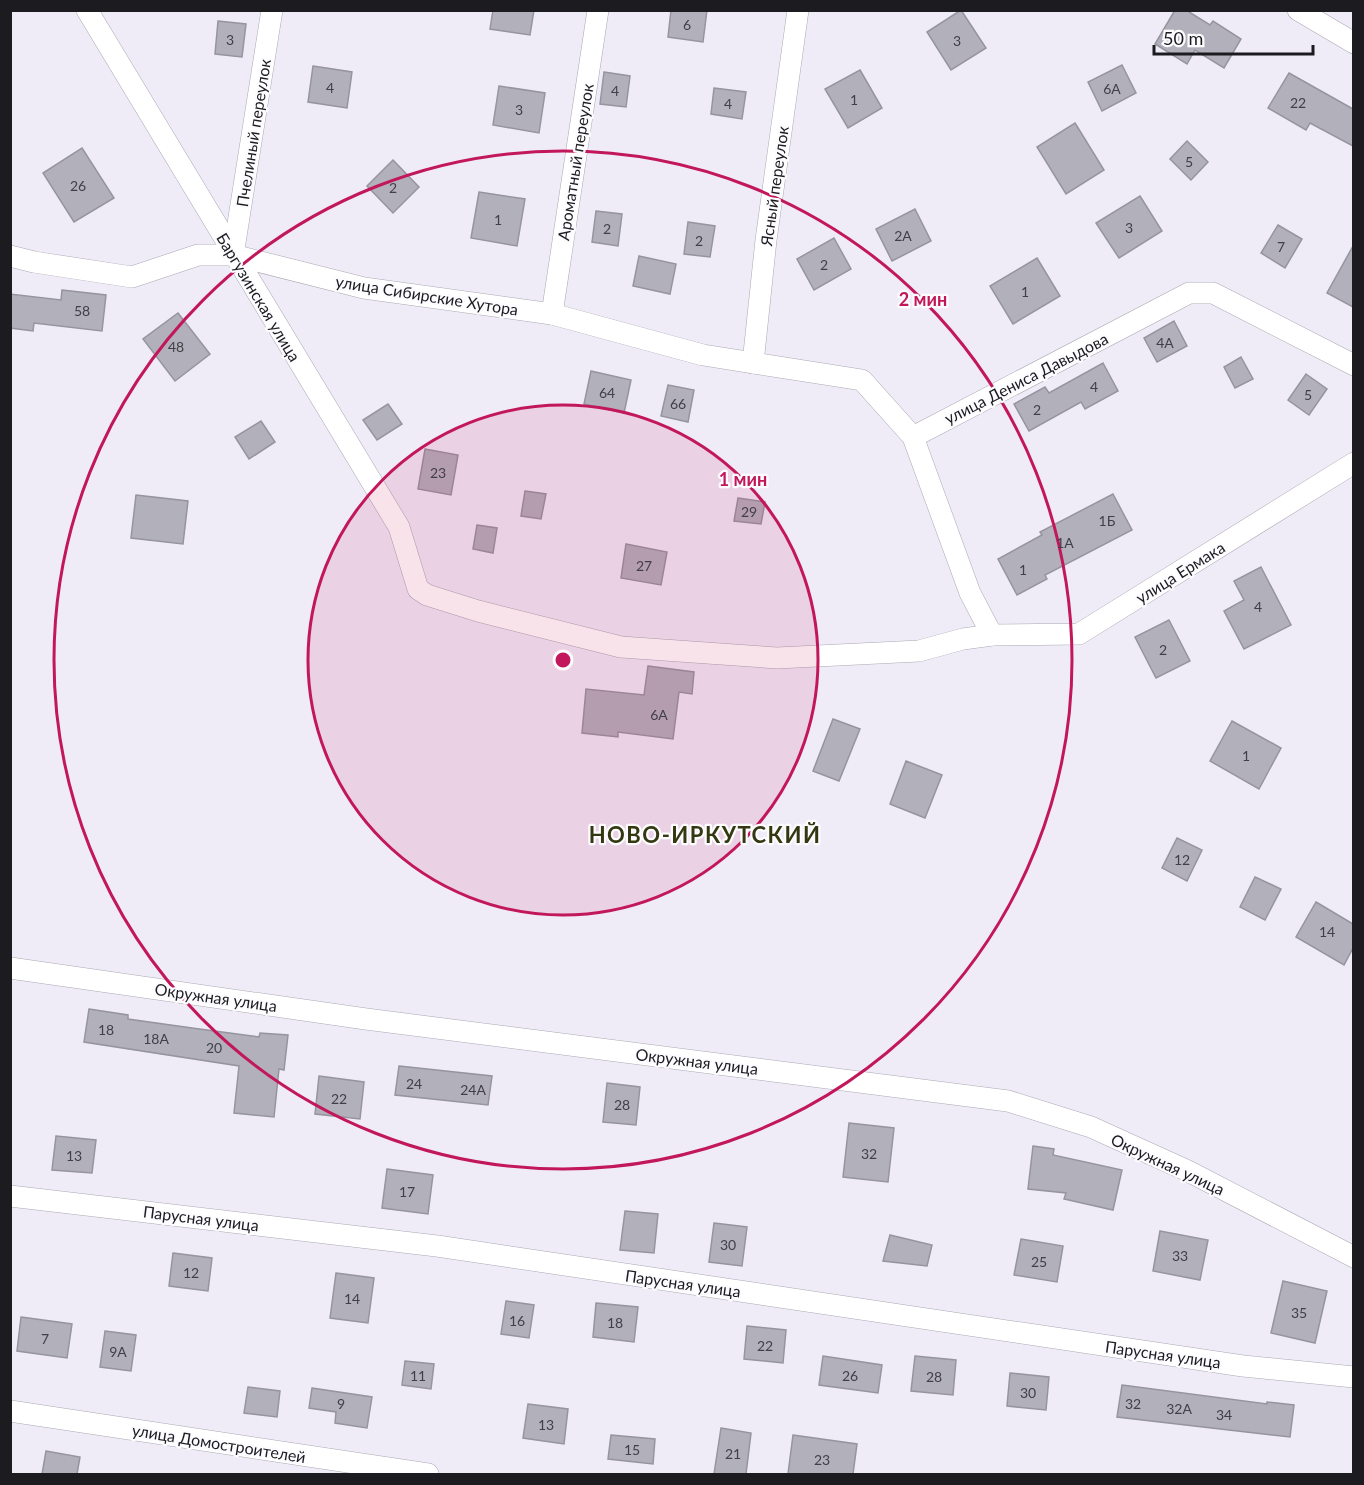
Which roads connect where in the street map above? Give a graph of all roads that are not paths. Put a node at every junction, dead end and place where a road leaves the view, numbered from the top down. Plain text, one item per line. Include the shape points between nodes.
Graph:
1 (87, 10) edge
2 (272, 10) edge
3 (598, 10) edge
4 (798, 10) edge
5 (1298, 10) edge
6 (1353, 43) edge
7 (233, 255) junction
8 (10, 256) edge
9 (552, 314) junction
10 (753, 363) junction
11 (1353, 365) edge
12 (913, 437) junction
13 (1353, 463) edge
14 (418, 589) joint
15 (992, 634) junction
16 (10, 968) edge
17 (10, 1196) edge
18 (1353, 1257) edge
19 (1353, 1377) edge
20 (10, 1411) edge
21 (428, 1474) edge

1 - 7 street, Баргузинская улица
2 - 7 street, Пчелиный переулок
3 - 9 street, Ароматный переулок
4 - 10 street, Ясный переулок
5 - 6 street
7 - 8 street, улица Сибирские Хутора via 198,255 132,277
7 - 9 street, улица Сибирские Хутора via 364,288
7 - 14 street, Баргузинская улица via 399,527
9 - 10 street, улица Сибирские Хутора via 703,355
10 - 12 street via 862,380
11 - 12 street, улица Дениса Давыдова via 1213,293 1189,293
12 - 15 street via 970,593
13 - 15 street, улица Ермака via 1079,634
14 - 15 street, улица Ермака via 478,611 632,648 777,658 919,651
16 - 18 street, Окружная улица via 366,1019 1008,1101 1090,1127 1188,1171
17 - 19 street, Парусная улица via 437,1246 1243,1366
20 - 21 street, улица Домостроителей

